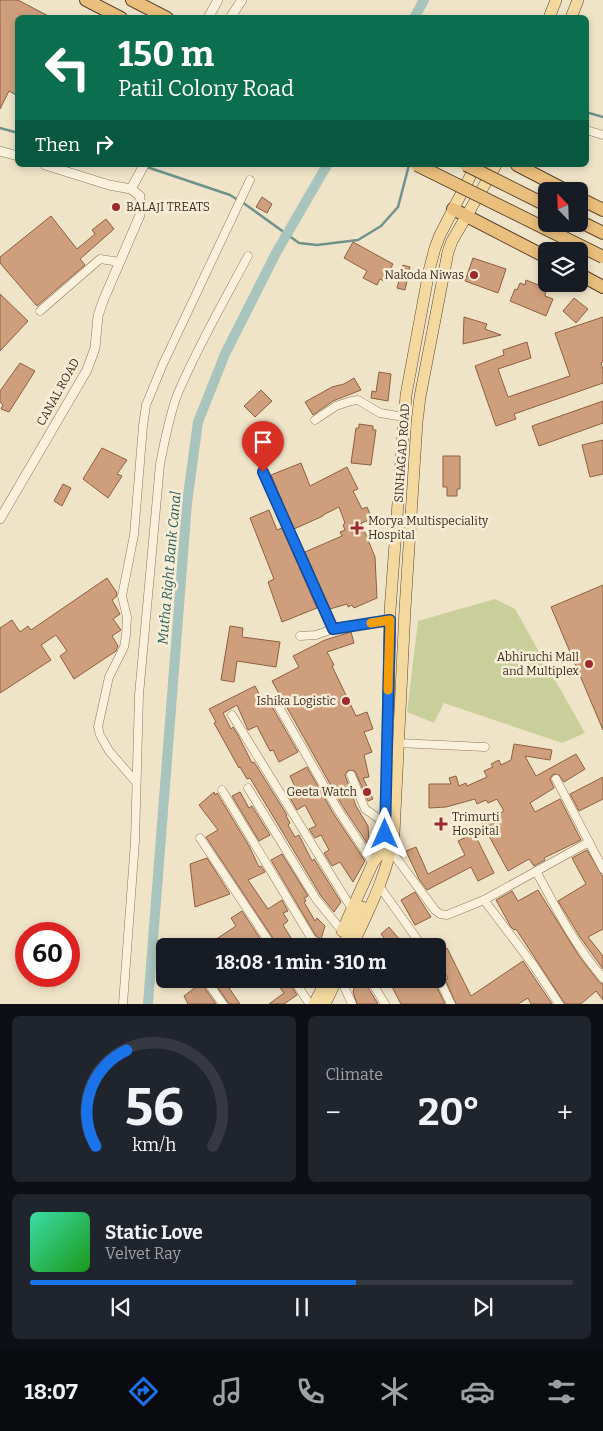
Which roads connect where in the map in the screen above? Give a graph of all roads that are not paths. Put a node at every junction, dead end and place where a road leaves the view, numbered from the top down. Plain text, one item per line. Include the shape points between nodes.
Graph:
1 (86, 0) edge
2 (132, 0) edge
3 (218, 0) edge
4 (242, 0) edge
5 (556, 0) edge
6 (578, 0) edge
7 (115, 15) edge
8 (161, 15) edge
9 (210, 15) edge
10 (232, 15) edge
11 (550, 15) edge
12 (571, 15) edge
13 (589, 131) edge
14 (603, 135) edge
15 (0, 151) edge
16 (15, 155) edge
17 (52, 167) edge
18 (421, 167) edge
19 (470, 167) edge
20 (475, 167) edge
21 (495, 167) edge
22 (521, 167) edge
23 (142, 169) edge
24 (250, 180) dead end
25 (550, 182) edge
26 (131, 189) junction
27 (538, 201) edge
28 (588, 202) edge
29 (453, 209) junction
30 (603, 210) edge
31 (466, 216) junction
32 (588, 226) edge
33 (603, 233) edge
34 (538, 253) edge
35 (248, 256) dead end
36 (603, 257) edge
37 (120, 262) junction
38 (588, 279) edge
39 (603, 287) edge
40 (40, 310) dead end
41 (404, 417) junction
42 (315, 420) dead end
43 (263, 472) dead end
44 (0, 519) edge
45 (390, 620) junction
46 (333, 629) junction
47 (300, 636) dead end
48 (276, 702) dead end
49 (232, 715) dead end
50 (398, 743) junction
51 (485, 747) dead end
52 (351, 775) dead end
53 (556, 779) dead end
54 (136, 782) junction
55 (248, 788) dead end
56 (222, 790) dead end
57 (385, 823) junction
58 (200, 838) dead end
59 (590, 842) junction
60 (391, 849) junction
61 (373, 863) junction
62 (603, 869) edge
63 (536, 871) junction
64 (382, 890) junction
65 (370, 899) junction
66 (484, 900) junction
67 (352, 909) junction
68 (342, 931) junction
69 (267, 938) edge
70 (311, 938) edge
71 (339, 938) edge
72 (348, 938) edge
73 (355, 938) edge
74 (361, 938) edge
75 (416, 938) edge
76 (603, 978) edge
77 (211, 988) edge
78 (300, 988) edge
79 (317, 988) edge
80 (321, 988) edge
81 (336, 988) edge
82 (338, 988) edge
83 (345, 988) edge
84 (375, 988) edge
85 (443, 988) edge
86 (311, 1003) edge
87 (123, 1004) edge
88 (223, 1004) edge
89 (325, 1004) edge
90 (331, 1004) edge
91 (352, 1004) edge
92 (385, 1004) edge
93 (451, 1004) edge
94 (559, 1004) edge

1 - 7 highway
2 - 8 highway
3 - 9 street
4 - 10 street
5 - 11 main road
6 - 12 main road
13 - 14 street
15 - 16 street
17 - 26 street
18 - 36 highway, bridge
19 - 27 highway, bridge
20 - 29 main road, SINHAGAD ROAD
21 - 31 main road, SINHAGAD ROAD
22 - 25 highway
23 - 26 street
24 - 54 street via 146,405 134,535 122,596 127,617 126,635 110,676 98,727 109,751
26 - 37 street, CANAL ROAD via 140,196 140,215
28 - 30 highway
29 - 31 highway
29 - 41 main road, SINHAGAD ROAD via 440,235 429,271
31 - 34 highway
31 - 50 main road, SINHAGAD ROAD via 452,241 442,274 420,397
32 - 33 highway
35 - 54 street via 202,342 178,394 167,428 160,464 140,685
37 - 40 street via 100,259
37 - 44 street, CANAL ROAD via 98,316 95,348 87,370
38 - 39 highway
41 - 42 street via 380,412 358,400 336,406
41 - 45 main road, SINHAGAD ROAD
43 - 46 street
45 - 46 street
45 - 57 main road, SINHAGAD ROAD
46 - 47 street
48 - 61 street via 338,810
49 - 67 street
50 - 51 street
50 - 60 main road, SINHAGAD ROAD
52 - 57 street via 365,809
53 - 59 street
54 - 87 street
55 - 68 street via 316,899
56 - 70 street
57 - 60 main road, SINHAGAD ROAD
58 - 69 street
59 - 62 street
59 - 63 street
60 - 61 main road
60 - 64 main road via 392,865
60 - 65 main road
60 - 66 street via 440,914 447,915
61 - 67 main road
63 - 66 street
63 - 76 street via 564,922
64 - 74 main road
64 - 75 street
65 - 72 main road
65 - 73 main road
66 - 94 street
67 - 68 main road
68 - 71 main road
77 - 88 street
78 - 86 street
79 - 86 main road
80 - 86 main road
81 - 89 main road
82 - 90 main road
83 - 91 street
84 - 92 street
85 - 93 street

